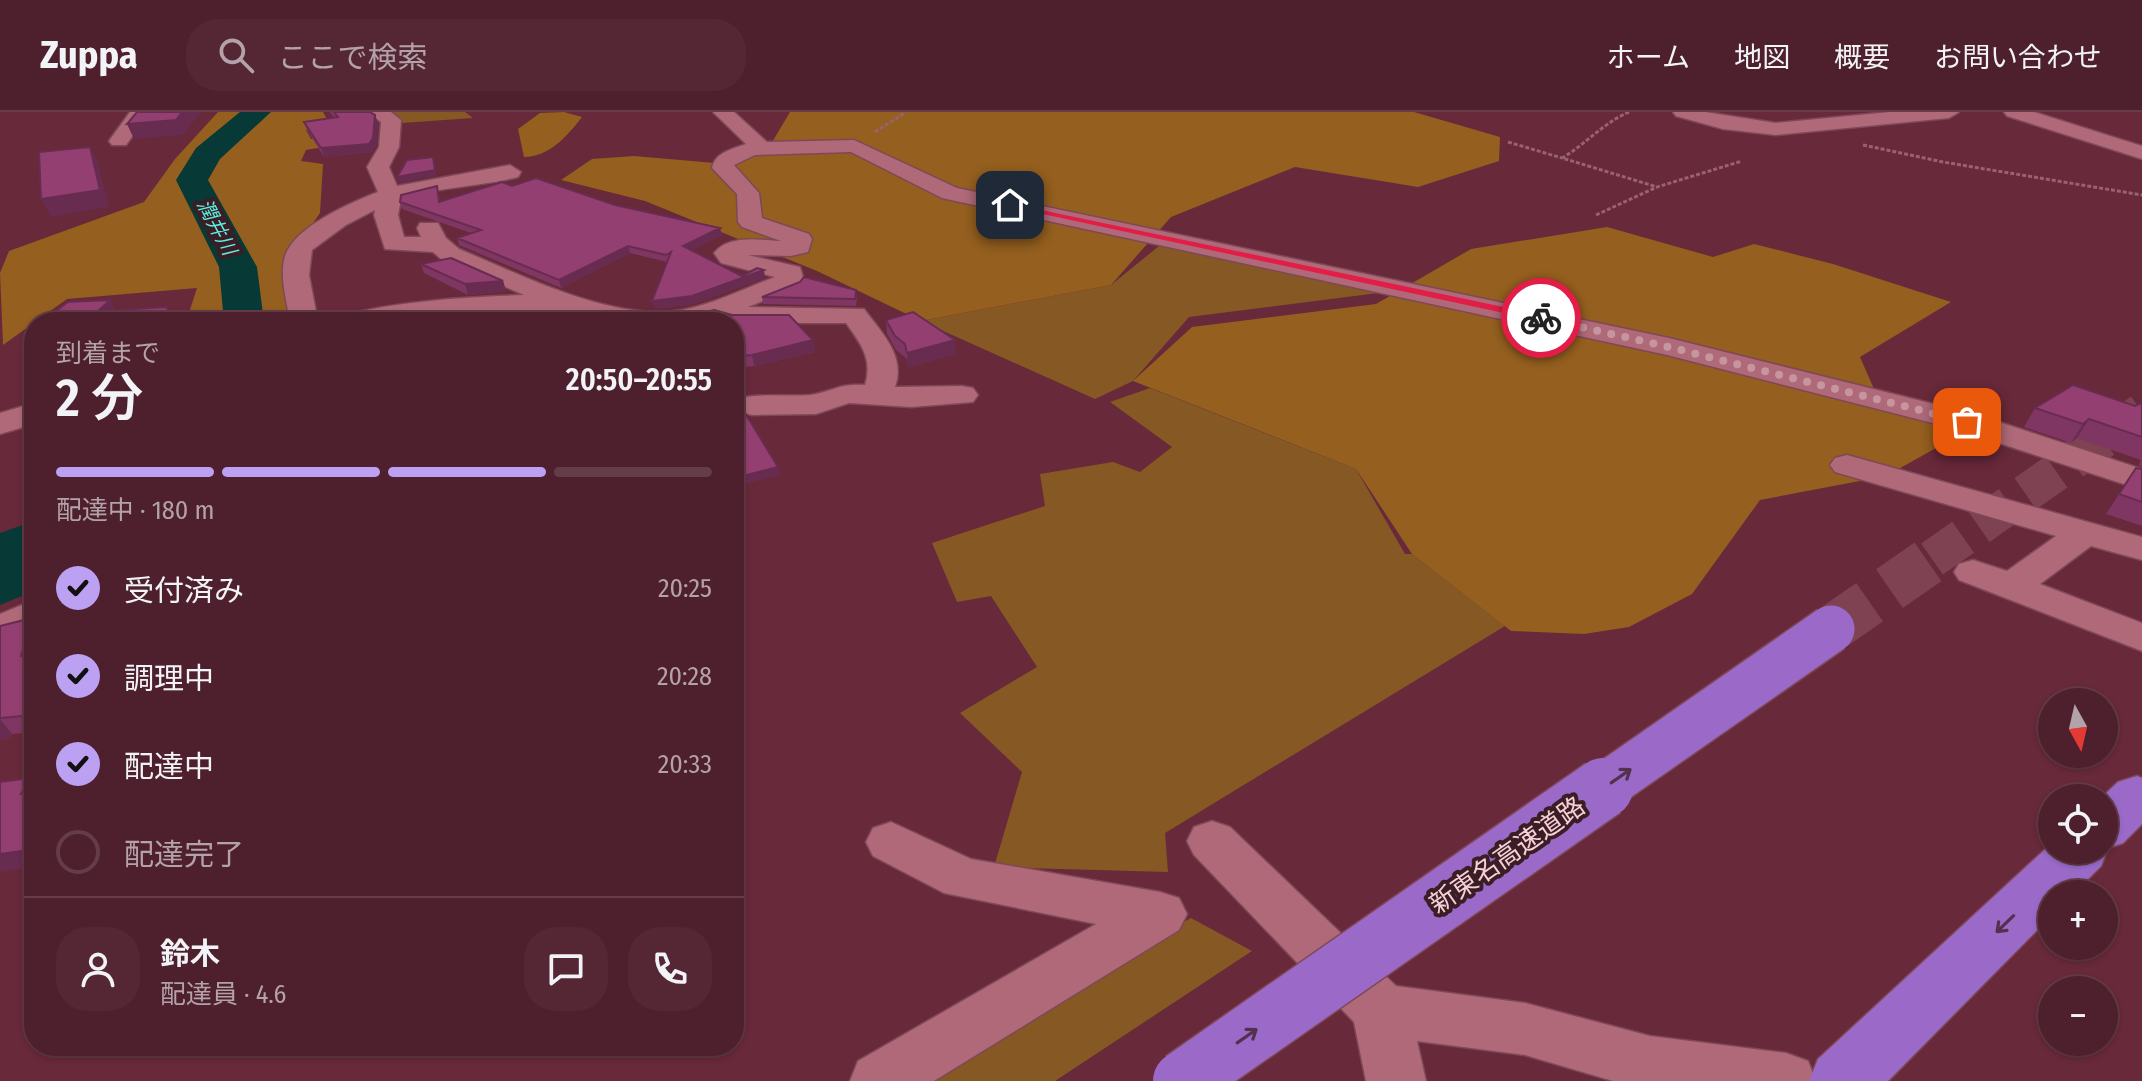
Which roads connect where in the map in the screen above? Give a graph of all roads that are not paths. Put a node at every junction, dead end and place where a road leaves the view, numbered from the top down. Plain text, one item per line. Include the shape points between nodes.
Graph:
1 (140, 112) edge
2 (377, 112) edge
3 (722, 112) edge
4 (1683, 112) edge
5 (1949, 112) edge
6 (2014, 112) edge
7 (698, 116) dead end
8 (119, 141) dead end
9 (753, 149) junction
10 (2142, 153) edge
11 (366, 161) dead end
12 (510, 172) dead end
13 (390, 195) junction
14 (343, 216) junction
15 (566, 304) junction
16 (303, 312) edge
17 (414, 312) edge
18 (612, 312) edge
19 (700, 312) edge
20 (744, 314) edge
21 (877, 394) junction
22 (962, 395) dead end
23 (744, 405) edge
24 (744, 406) edge
25 (24, 416) edge
26 (0, 424) edge
27 (770, 437) dead end
28 (1847, 465) dead end
29 (2142, 480) edge
30 (2085, 533) junction
31 (2142, 549) edge
32 (1973, 572) dead end
33 (2012, 586) junction
34 (24, 618) edge
35 (1831, 629) tunnel mouth
36 (0, 630) edge
37 (2142, 638) edge
38 (1212, 841) dead end
39 (891, 842) dead end
40 (2067, 864) edge
41 (1381, 1010) junction
42 (880, 1081) edge
43 (1183, 1081) edge
44 (1396, 1081) edge
45 (1786, 1081) edge
46 (1842, 1081) edge

1 - 8 street
2 - 13 street via 391,120 389,147 378,167
3 - 7 street
3 - 9 street via 759,145
4 - 5 street via 1776,129
6 - 10 street
9 - 19 street via 734,155 723,168 748,193 750,222 800,239 799,247 739,247 727,253 791,273 791,280
9 - 29 street via 854,146 950,193 1669,347 1967,422
11 - 14 street via 372,185
12 - 13 street
13 - 14 street
13 - 15 street via 386,215 394,244 434,237 450,254
14 - 16 street via 300,249
15 - 17 street
15 - 18 street
20 - 21 street via 854,315 881,352 885,376
21 - 22 street
21 - 23 street via 846,393 816,404
24 - 27 street
25 - 26 street
28 - 30 street
30 - 31 street
30 - 33 street
32 - 33 street
33 - 37 street
34 - 36 street
43 -> 35 highway, 新東名高速道路, bridge
38 - 41 street
39 - 42 street via 962,878 1160,914
40 -> 46 highway
41 - 44 street
41 - 45 street via 1525,1029 1650,1064

